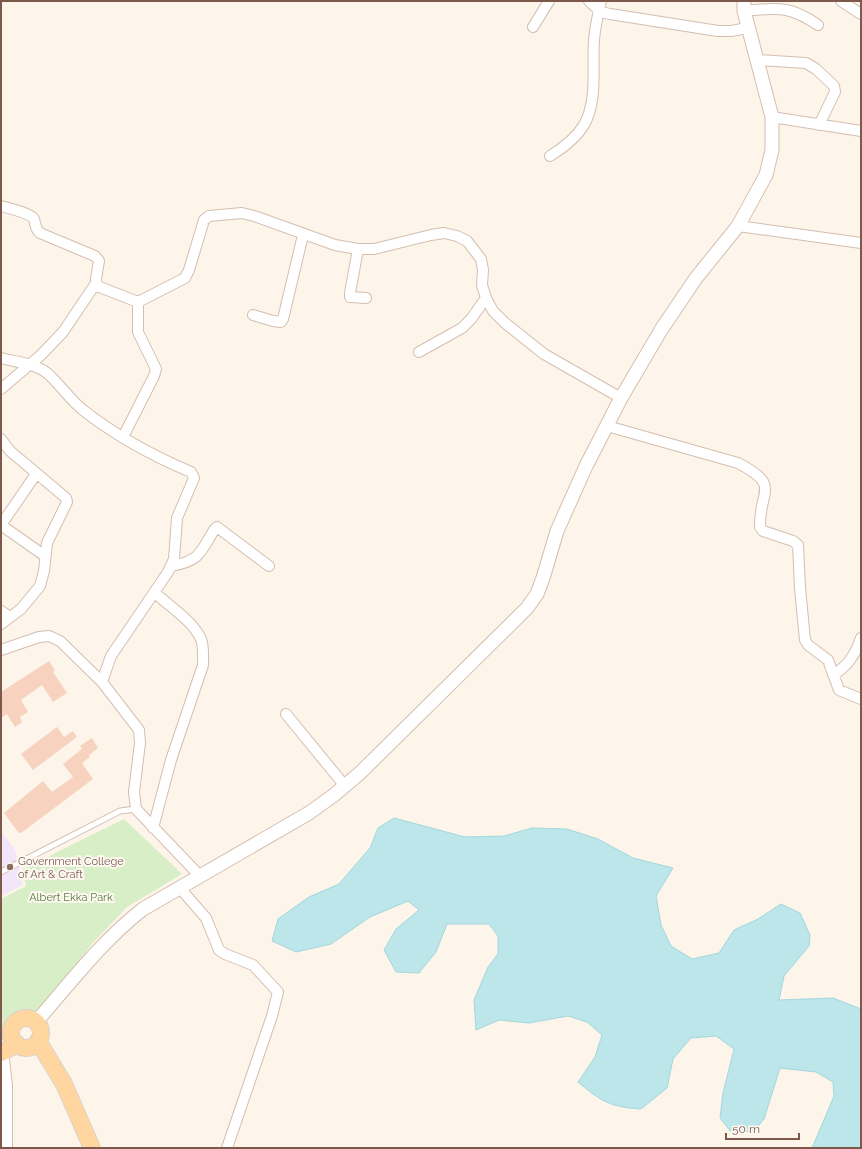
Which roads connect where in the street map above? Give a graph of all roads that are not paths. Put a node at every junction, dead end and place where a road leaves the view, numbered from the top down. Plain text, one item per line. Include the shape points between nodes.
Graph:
1 (549, 1) edge
2 (589, 1) edge
3 (841, 1) edge
4 (600, 6) edge
5 (744, 6) edge
6 (861, 14) edge
7 (818, 25) dead end
8 (533, 27) dead end
9 (748, 28) junction
10 (757, 60) junction
11 (772, 116) junction
12 (819, 124) junction
13 (861, 131) edge
14 (550, 156) dead end
15 (1, 206) edge
16 (738, 226) junction
17 (303, 235) junction
18 (861, 243) edge
19 (358, 249) junction
20 (96, 283) junction
21 (366, 298) dead end
22 (486, 298) junction
23 (138, 302) junction
24 (253, 315) dead end
25 (419, 352) dead end
26 (1, 358) edge
27 (29, 364) junction
28 (1, 389) edge
29 (621, 398) junction
30 (607, 426) junction
31 (123, 437) junction
32 (2, 444) edge
33 (36, 474) junction
34 (1, 525) edge
35 (46, 556) junction
36 (171, 566) junction
37 (269, 566) dead end
38 (154, 592) junction
39 (1, 611) edge
40 (10, 617) junction
41 (1, 624) edge
42 (861, 638) edge
43 (1, 650) edge
44 (833, 675) junction
45 (102, 682) junction
46 (861, 699) edge
47 (286, 714) dead end
48 (345, 786) junction
49 (136, 809) junction
50 (153, 828) junction
51 (1, 872) edge
52 (199, 875) junction
53 (179, 887) junction
54 (36, 1022) junction
55 (38, 1041) junction
56 (7, 1044) edge
57 (8, 1148) edge
58 (92, 1148) edge
59 (227, 1148) edge

1 - 8 street
2 - 4 street
3 - 6 street
4 - 9 street via 636,18 718,31
4 - 14 street via 594,40 593,90 588,115 578,132
5 - 7 street via 790,10
5 - 9 street
9 - 10 street
10 - 11 street
10 - 12 street via 806,63 834,86 835,92
11 - 12 street
11 - 16 street via 772,150 768,169
12 - 13 street
15 - 20 street via 29,215 34,219 40,234 95,256 99,261
16 - 18 street
16 - 29 street via 696,278 661,330
17 - 19 street
17 - 23 street via 242,213 209,216 204,220 185,278
17 - 24 street via 283,319 281,322 273,321
19 - 21 street via 350,297
19 - 22 street via 374,249 431,235 457,236 466,241 481,259 482,285
20 - 23 street via 97,286
20 - 27 street via 63,332
22 - 25 street via 462,328
22 - 29 street via 492,311 544,354
23 - 31 street via 138,332 156,369
26 - 27 street
27 - 28 street
27 - 31 street via 46,373 83,410
29 - 30 street
30 - 44 street via 738,463 761,478 766,490 760,526 763,531 798,545 805,640 828,660
30 - 48 street via 557,530 544,578 527,608
31 - 36 street via 167,462 192,472 194,478 177,518
32 - 33 street
33 - 34 street
33 - 35 street via 66,498 47,543
34 - 35 street
35 - 40 street via 40,586 21,609
36 - 37 street via 187,563 195,558 218,528
36 - 38 street
38 - 45 street via 111,656
38 - 50 street via 196,632 201,640 203,665 171,760
39 - 40 street
40 - 41 street
42 - 44 street via 853,657 844,668
43 - 45 street via 48,636 60,641
44 - 46 street via 839,690
45 - 49 street via 139,730 140,743 134,792
47 - 48 street
48 - 52 street via 309,813
49 - 50 street
49 - 51 lane via 120,811
50 - 52 street
52 - 53 street
53 - 54 street via 122,925
53 - 59 street via 206,918 219,950 253,965 278,992
54 - 55 main road via 40,1029
54 - 56 main road via 27,1018 18,1020 12,1028
55 - 56 main road via 26,1048
55 - 58 main road via 64,1084
56 - 57 street

